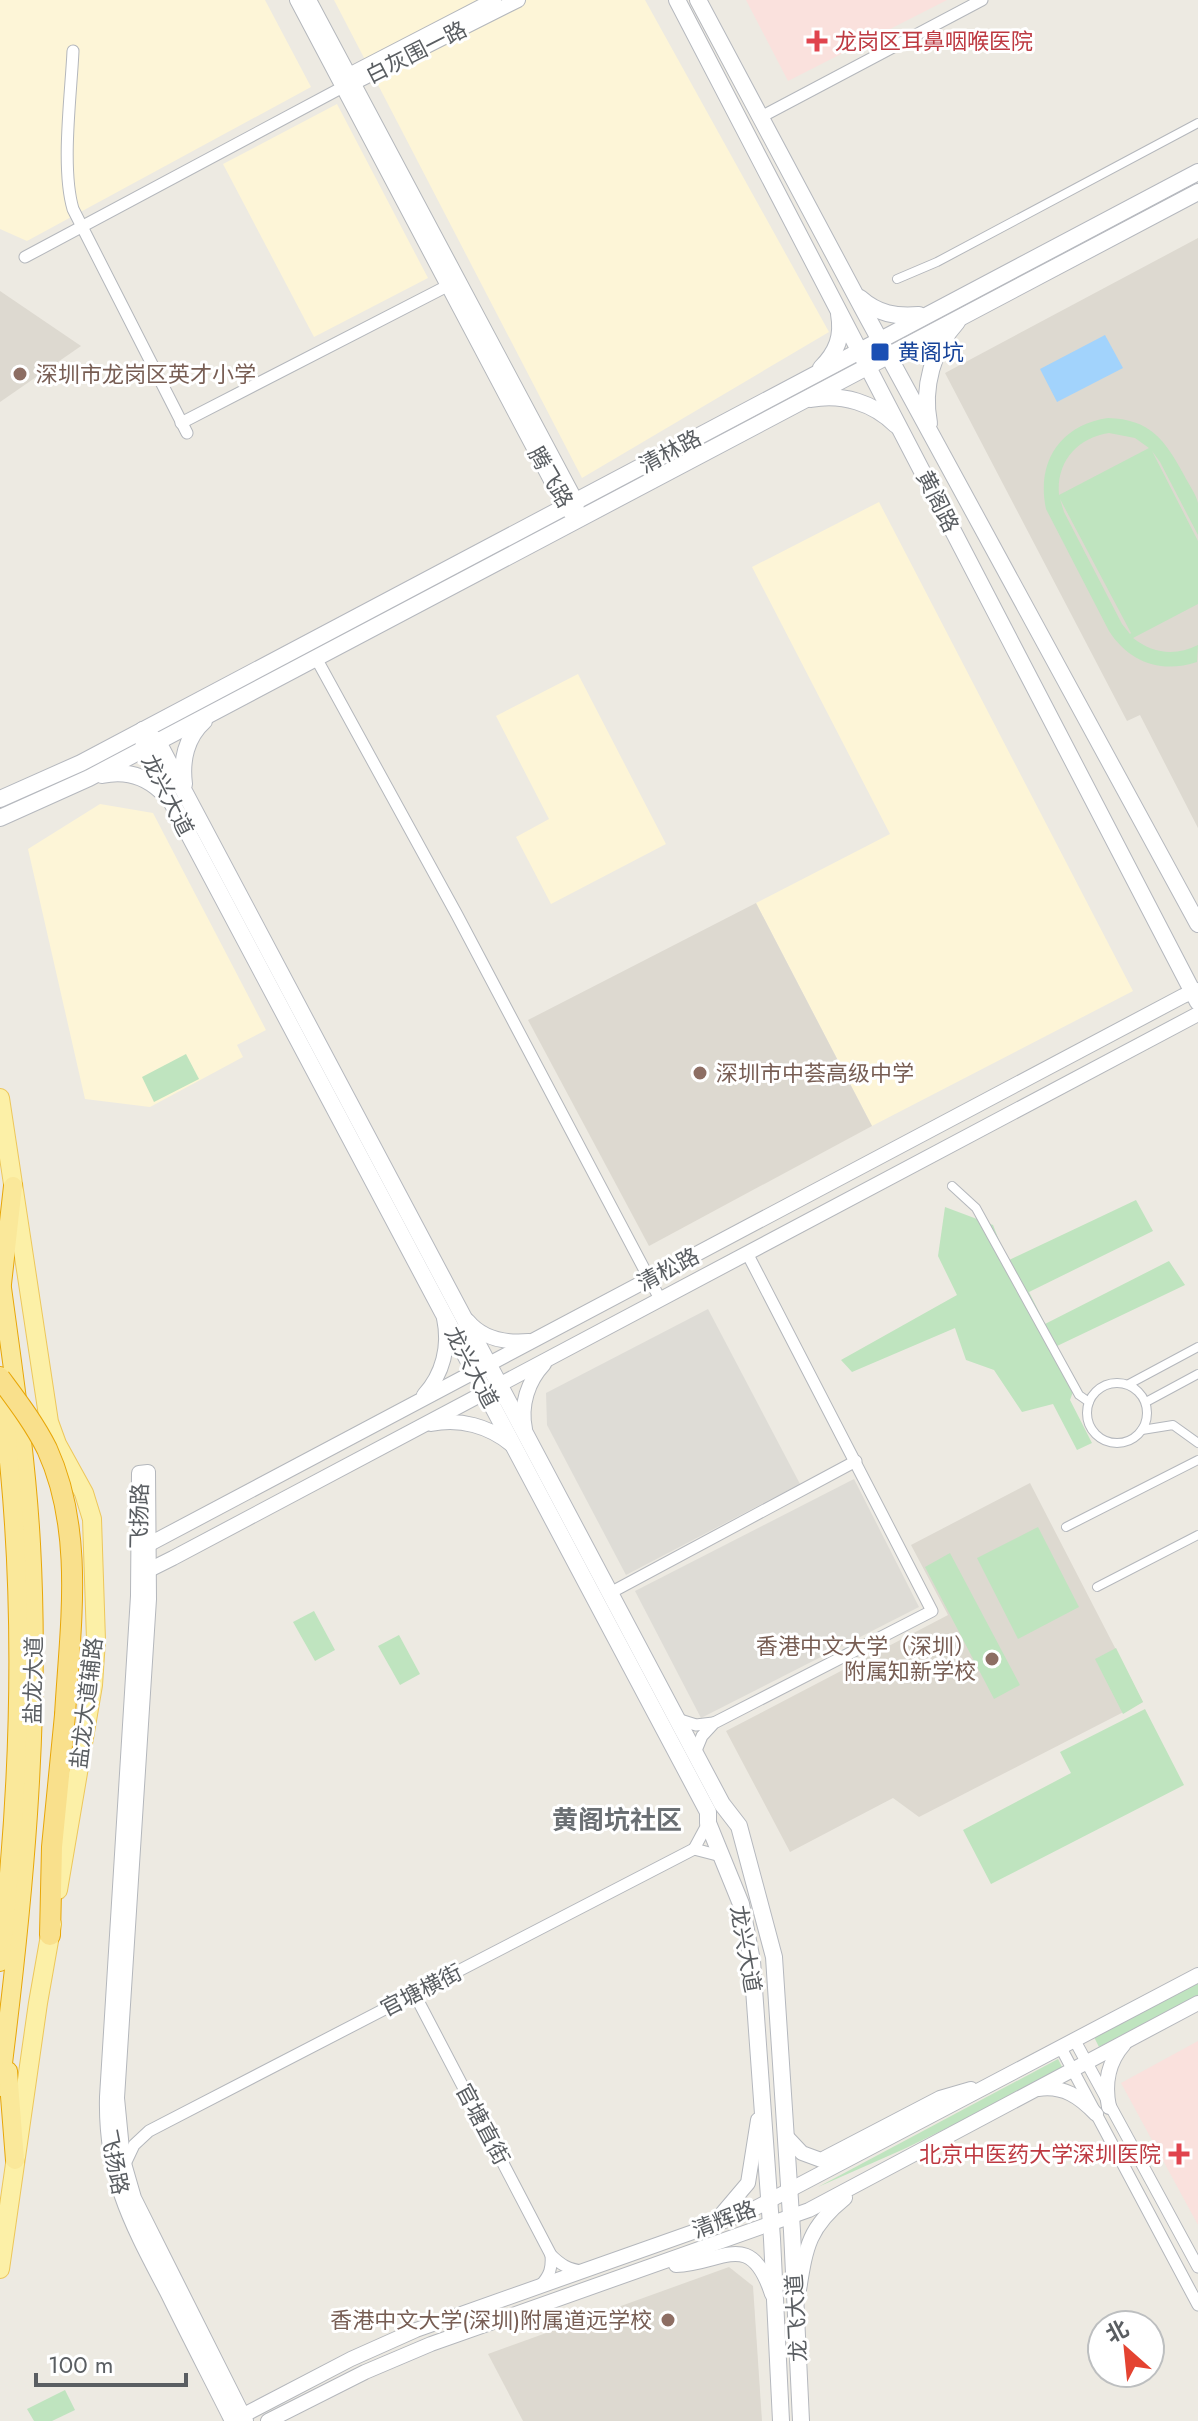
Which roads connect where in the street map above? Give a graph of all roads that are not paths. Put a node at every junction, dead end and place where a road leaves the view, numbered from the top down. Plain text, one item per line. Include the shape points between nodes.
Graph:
1 (297, 0) edge
2 (309, 0) edge
3 (494, 0) edge
4 (518, 0) edge
5 (677, 0) edge
6 (698, 0) edge
7 (982, 0) edge
8 (73, 51) dead end
9 (349, 82) junction
10 (761, 117) junction
11 (1198, 123) edge
12 (1198, 172) edge
13 (1198, 192) edge
14 (81, 227) junction
15 (25, 257) dead end
16 (1029, 261) junction
17 (1037, 277) junction
18 (897, 279) dead end
19 (453, 283) junction
20 (853, 291) junction
21 (835, 301) junction
22 (934, 311) junction
23 (960, 317) junction
24 (880, 340) junction
25 (861, 350) junction
26 (888, 355) junction
27 (869, 366) junction
28 (810, 377) junction
29 (802, 401) junction
30 (903, 433) junction
31 (931, 434) junction
32 (570, 504) junction
33 (578, 519) junction
34 (316, 658) junction
35 (212, 713) junction
36 (143, 730) junction
37 (151, 746) junction
38 (89, 778) junction
39 (0, 799) edge
40 (180, 801) junction
41 (188, 817) junction
42 (0, 818) edge
43 (1198, 924) edge
44 (1196, 994) edge
45 (1198, 1014) edge
46 (0, 1098) edge
47 (13, 1186) junction
48 (952, 1186) dead end
49 (747, 1253) junction
50 (649, 1279) junction
51 (1, 1280) edge
52 (660, 1299) junction
53 (441, 1310) junction
54 (463, 1316) junction
55 (534, 1340) junction
56 (1198, 1347) edge
57 (550, 1357) junction
58 (481, 1368) junction
59 (1198, 1374) edge
60 (0, 1377) edge
61 (1129, 1384) junction
62 (492, 1388) junction
63 (1089, 1402) junction
64 (1146, 1402) junction
65 (414, 1404) junction
66 (419, 1427) junction
67 (1142, 1430) junction
68 (525, 1433) junction
69 (1198, 1443) edge
70 (515, 1448) junction
71 (1198, 1460) edge
72 (856, 1461) junction
73 (1066, 1527) dead end
74 (1198, 1535) edge
75 (144, 1547) joint
76 (144, 1570) junction
77 (1097, 1587) dead end
78 (610, 1593) junction
79 (677, 1719) junction
80 (714, 1723) junction
81 (695, 1753) junction
82 (708, 1823) junction
83 (694, 1849) junction
84 (721, 1856) junction
85 (50, 1935) junction
86 (0, 1962) edge
87 (1198, 1975) edge
88 (414, 1993) junction
89 (1198, 2003) edge
90 (1127, 2041) junction
91 (6, 2042) junction
92 (1068, 2044) junction
93 (1079, 2066) junction
94 (999, 2081) junction
95 (0, 2087) edge
96 (762, 2087) junction
97 (1034, 2090) junction
98 (1103, 2110) junction
99 (117, 2119) junction
100 (149, 2131) junction
101 (786, 2136) junction
102 (15, 2160) junction
103 (124, 2165) junction
104 (889, 2167) junction
105 (790, 2191) junction
106 (770, 2201) junction
107 (791, 2216) junction
108 (771, 2223) junction
109 (714, 2224) junction
110 (551, 2255) junction
111 (655, 2265) junction
112 (1198, 2267) edge
113 (0, 2269) edge
114 (582, 2271) junction
115 (541, 2285) junction
116 (1198, 2305) edge
117 (796, 2306) junction
118 (776, 2308) junction
119 (237, 2420) edge
120 (268, 2421) edge
121 (781, 2421) edge
122 (801, 2421) edge

1 - 9 street, 腾飞路
2 - 9 street, 腾飞路
3 - 9 street, 白灰围一路
4 - 9 street, 白灰围一路
5 - 21 main road, 黄阁路
6 - 10 main road, 黄阁路
7 - 10 street
8 - 14 street via 68,186
9 - 14 street
9 - 19 street, 腾飞路
10 - 20 main road, 黄阁路
11 - 18 street
12 - 16 main road, 清林路
13 - 17 main road, 清林路
14 - 15 street
14 - 19 street via 184,428
16 - 17 main road
16 - 22 main road, 清林路
17 - 23 main road, 清林路
19 - 32 street, 腾飞路
20 - 22 main road via 888,315
20 - 24 main road, 黄阁路
21 - 25 main road, 黄阁路
21 - 28 main road via 839,343
22 - 24 main road, 清林路
23 - 26 main road, 清林路
23 - 31 main road via 949,329 931,371
24 - 25 main road, 清林路
24 - 26 main road, 黄阁路
25 - 27 main road, 黄阁路
25 - 28 main road, 清林路
26 - 27 main road, 清林路
26 - 31 main road, 黄阁路
27 - 29 main road, 清林路
27 - 30 main road, 黄阁路
28 - 32 main road, 清林路
29 - 30 main road via 855,401 883,413
29 - 33 main road, 清林路
30 - 44 main road, 黄阁路
31 - 43 main road, 黄阁路
32 - 33 street, 腾飞路
32 - 36 main road, 清林路
33 - 34 main road, 清林路
34 - 35 main road, 清林路
34 - 50 street
35 - 37 main road, 清林路
35 - 40 main road via 198,726 184,755
36 - 37 main road, 龙兴大道
36 - 39 main road, 清林路
37 - 38 main road, 清林路
37 - 40 main road, 龙兴大道
38 - 40 main road via 139,775
38 - 42 main road
40 - 41 main road, 龙兴大道
41 - 53 main road, 龙兴大道
41 - 54 main road, 龙兴大道
44 - 50 street, 清松路
45 - 49 street, 清松路
46 - 47 main road, 盐龙大道辅路
47 - 51 highway, 盐龙大道
47 - 85 main road, 盐龙大道辅路 via 49,1422 84,1493 94,1533 93,1685
48 - 63 street via 976,1208 1079,1395
49 - 52 street, 清松路
49 - 72 street
50 - 52 street
50 - 55 street, 清松路
51 - 91 highway, 盐龙大道 via 27,1489 34,1652 27,1841
52 - 57 street, 清松路
53 - 58 main road, 龙兴大道
53 - 65 street via 446,1336 442,1364 431,1387
54 - 55 street via 494,1338
54 - 58 main road, 龙兴大道
55 - 58 street, 清松路
56 - 61 street
57 - 62 street, 清松路
57 - 68 street via 526,1396
58 - 62 main road, 龙兴大道
58 - 65 street, 清松路
59 - 64 street
60 - 85 highway, bridge via 36,1430 58,1477 70,1535 72,1593
60 - 86 highway, 盐龙大道 via 17,1565 19,1681
61 - 63 street via 1109,1383
61 - 64 street
62 - 66 street, 清松路
62 - 68 main road, 龙兴大道
62 - 70 main road, 龙兴大道
63 - 67 street via 1089,1425 1102,1440 1123,1443
64 - 67 street
65 - 75 street, 清松路
66 - 70 street via 475,1425
66 - 76 street, 清松路
67 - 69 street via 1173,1425
68 - 78 main road, 龙兴大道
70 - 82 main road, 龙兴大道 via 708,1812
71 - 73 street
72 - 78 street
72 - 80 street via 932,1611
74 - 77 street
75 - 76 street, 飞扬路
76 - 99 street, 飞扬路
76 - 119 street, 飞扬路 via 107,2133 112,2170 131,2222
78 - 79 main road, 龙兴大道
79 - 80 street
79 - 81 main road, 龙兴大道
80 - 81 street
81 - 101 main road, 龙兴大道 via 739,1826 774,1957
82 - 83 street
82 - 84 main road, 龙兴大道
83 - 84 street
83 - 88 street, 官塘横街
84 - 96 main road, 龙兴大道 via 741,1904 752,1961
85 - 102 main road, 盐龙大道辅路
87 - 92 street, 清辉路
88 - 100 street, 官塘横街
88 - 110 street, 官塘直街
89 - 90 street, 清辉路
90 - 93 street, 清辉路
90 - 98 street via 1109,2071
91 - 95 highway, 盐龙大道
91 - 102 highway
92 - 93 street
92 - 94 street, 清辉路
93 - 97 street, 清辉路
93 - 98 street
94 - 101 street via 940,2098 821,2160 802,2153
94 - 105 street, 清辉路
96 - 106 main road, 龙兴大道
96 - 109 street via 748,2183
97 - 98 street via 1068,2092
97 - 104 street, 清辉路
98 - 112 street
98 - 116 street
99 - 100 street via 130,2130
99 - 103 street, 飞扬路
100 - 103 street, 官塘横街
101 - 105 main road, 龙兴大道
102 - 113 main road, 盐龙大道辅路
103 - 119 street, 飞扬路
104 - 107 street, 清辉路
104 - 117 street via 855,2189 818,2224
105 - 106 street, 清辉路
105 - 107 main road, 龙兴大道
106 - 108 main road, 龙兴大道
106 - 109 street, 清辉路
107 - 108 street, 清辉路
107 - 117 main road, 龙飞大道
108 - 111 street, 清辉路
108 - 118 main road, 龙飞大道
109 - 114 street, 清辉路
110 - 114 street via 569,2269
110 - 115 street via 549,2275
111 - 118 street via 743,2255 763,2272
111 - 120 street, 清辉路 via 396,2358
114 - 115 street, 清辉路
115 - 119 street, 清辉路 via 382,2344
117 - 122 main road, 龙飞大道
118 - 121 main road, 龙飞大道

